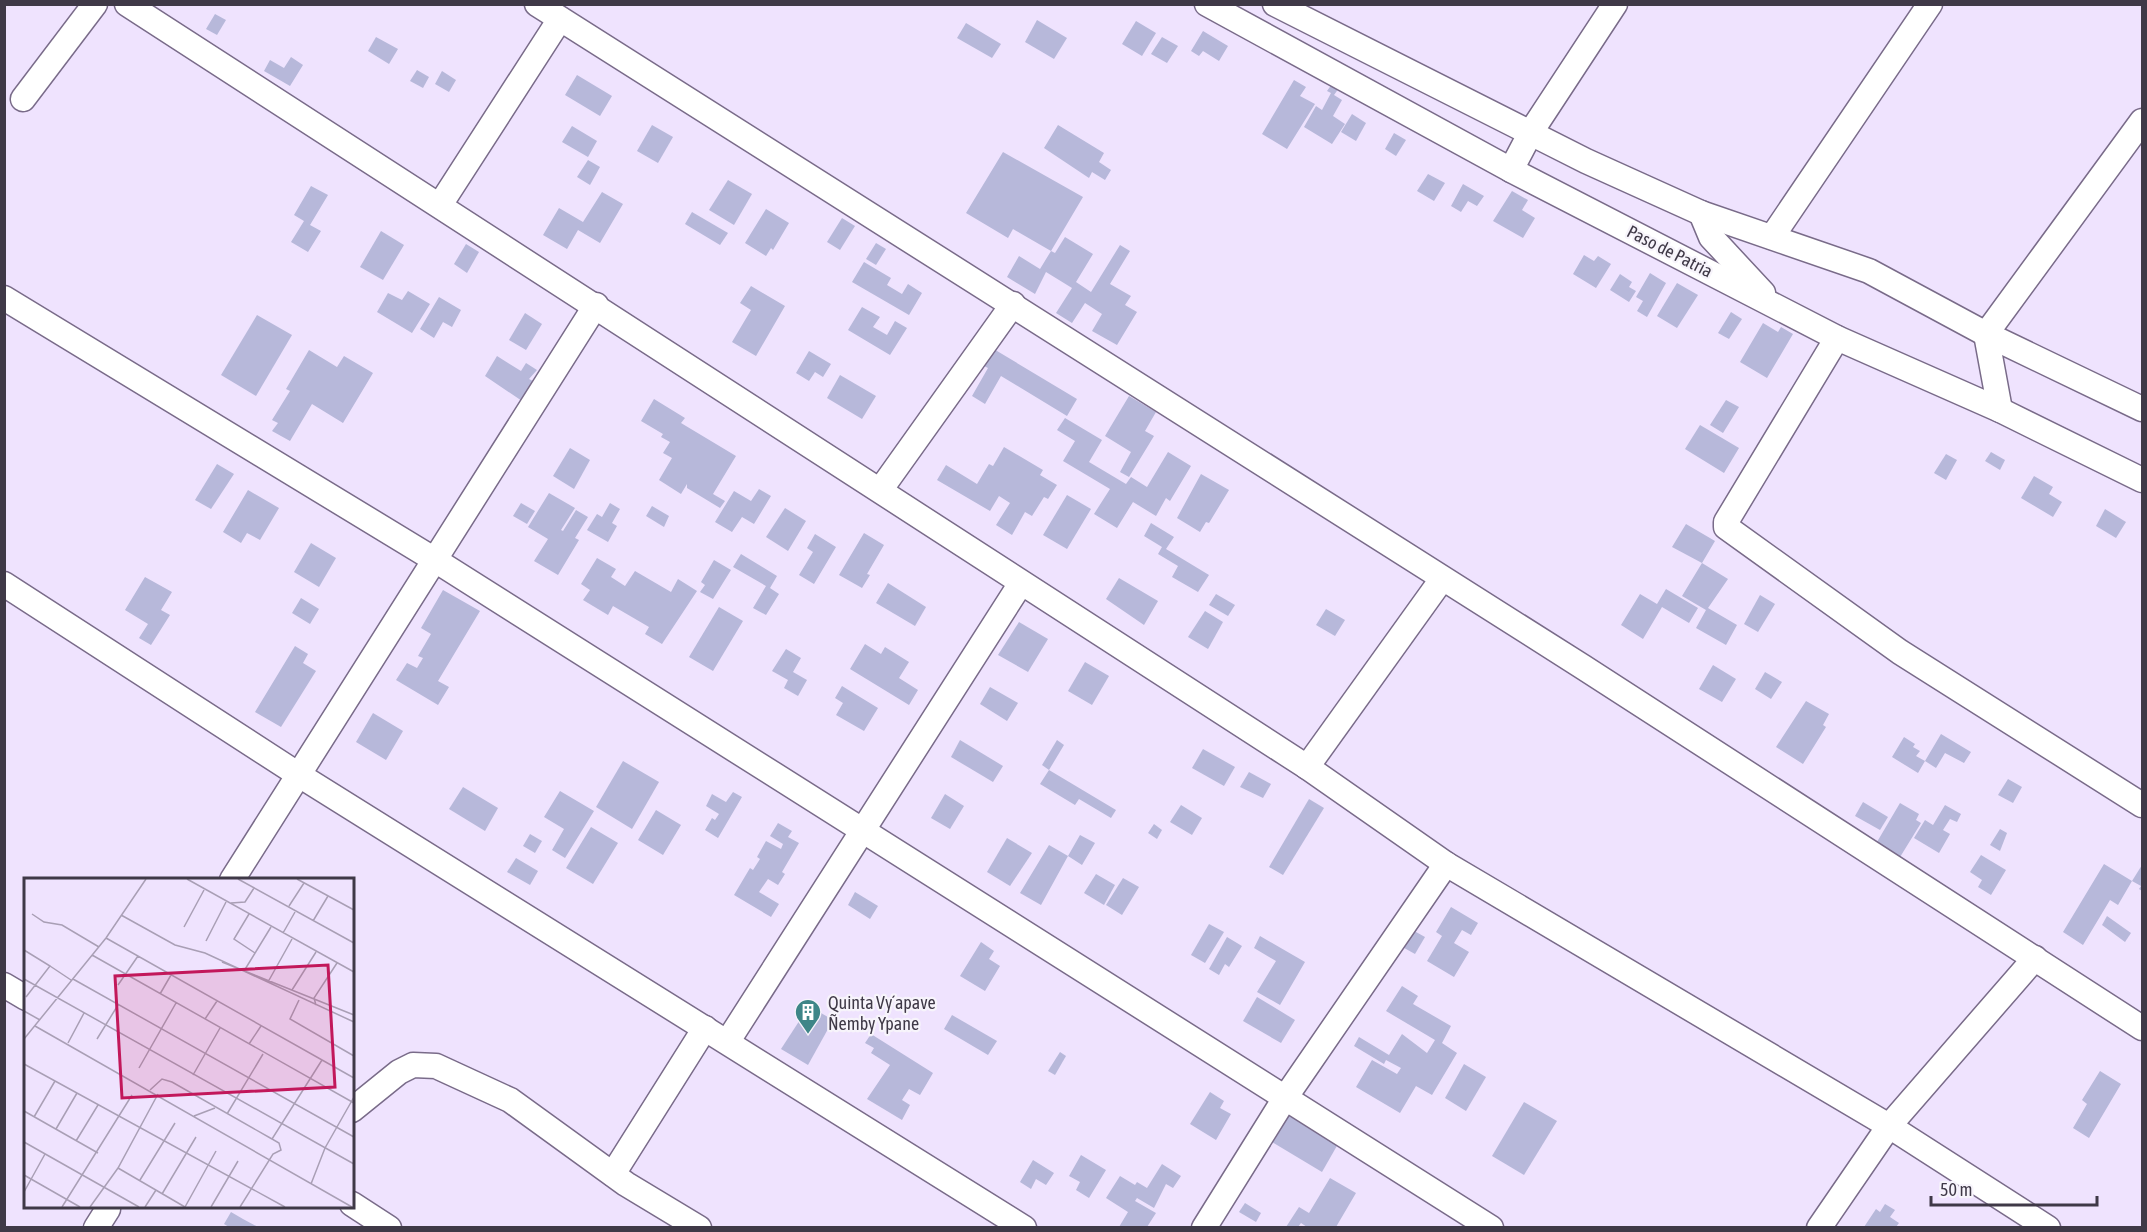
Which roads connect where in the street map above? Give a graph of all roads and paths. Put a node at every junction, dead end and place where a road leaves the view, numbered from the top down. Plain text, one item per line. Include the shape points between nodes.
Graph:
1 (95, 4) edge
2 (127, 4) edge
3 (537, 4) edge
4 (1207, 4) edge
5 (1275, 4) edge
6 (1615, 4) edge
7 (1930, 4) edge
8 (1305, 11) edge
9 (560, 19) junction
10 (24, 99) dead end
11 (2142, 121) edge
12 (1532, 132) junction
13 (1511, 170) junction
14 (440, 205) junction
15 (1701, 213) junction
16 (1772, 237) junction
17 (5, 300) edge
18 (1012, 304) junction
19 (1773, 304) junction
20 (596, 305) junction
21 (1986, 334) junction
22 (1837, 338) junction
23 (2142, 409) edge
24 (2000, 410) junction
25 (2142, 480) edge
26 (881, 489) junction
27 (435, 560) junction
28 (1442, 579) junction
29 (1021, 583) junction
30 (4, 584) edge
31 (1308, 766) junction
32 (299, 775) junction
33 (2142, 805) edge
34 (863, 828) junction
35 (1446, 864) junction
36 (233, 878) edge
37 (2035, 958) junction
38 (4, 985) edge
39 (24, 997) edge
40 (705, 1028) junction
41 (2142, 1028) edge
42 (728, 1041) junction
43 (1285, 1098) junction
44 (354, 1108) edge
45 (1888, 1126) junction
46 (613, 1174) junction
47 (360, 1215) edge
48 (389, 1227) edge
49 (699, 1227) edge
50 (1024, 1227) edge
51 (1204, 1227) edge
52 (1491, 1227) edge
53 (1819, 1227) edge
54 (2048, 1227) edge

1 - 10 street
2 - 14 street
3 - 9 street
4 - 13 street, Paso de Patria
5 - 8 street
6 - 12 street
7 - 16 street
8 - 12 street
9 - 14 street
9 - 18 street
11 - 21 street
12 - 13 street
12 - 15 street
13 - 19 street, Paso de Patria
14 - 20 street
15 - 16 street
15 - 19 street via 1711,237
16 - 21 street via 1869,271
17 - 27 street
18 - 26 street
18 - 28 street
19 - 22 street, Paso de Patria
20 - 26 street
20 - 27 street
21 - 23 street
21 - 24 street
22 - 24 street, Paso de Patria
22 - 33 street via 1777,434 1726,527 1900,652
24 - 25 street, Paso de Patria
26 - 29 street
27 - 32 street
27 - 34 street
28 - 31 street
28 - 37 street
29 - 31 street
29 - 34 street
30 - 32 street
31 - 35 street
32 - 36 street
32 - 40 street
34 - 42 street
34 - 43 street
35 - 43 street
35 - 45 street
37 - 41 street
37 - 45 street
38 - 39 street
40 - 42 street
40 - 46 street
42 - 50 street
43 - 51 street
43 - 52 street
44 - 46 street via 399,1072 413,1065 436,1066 510,1100
45 - 53 street
45 - 54 street
46 - 49 street
47 - 48 street

